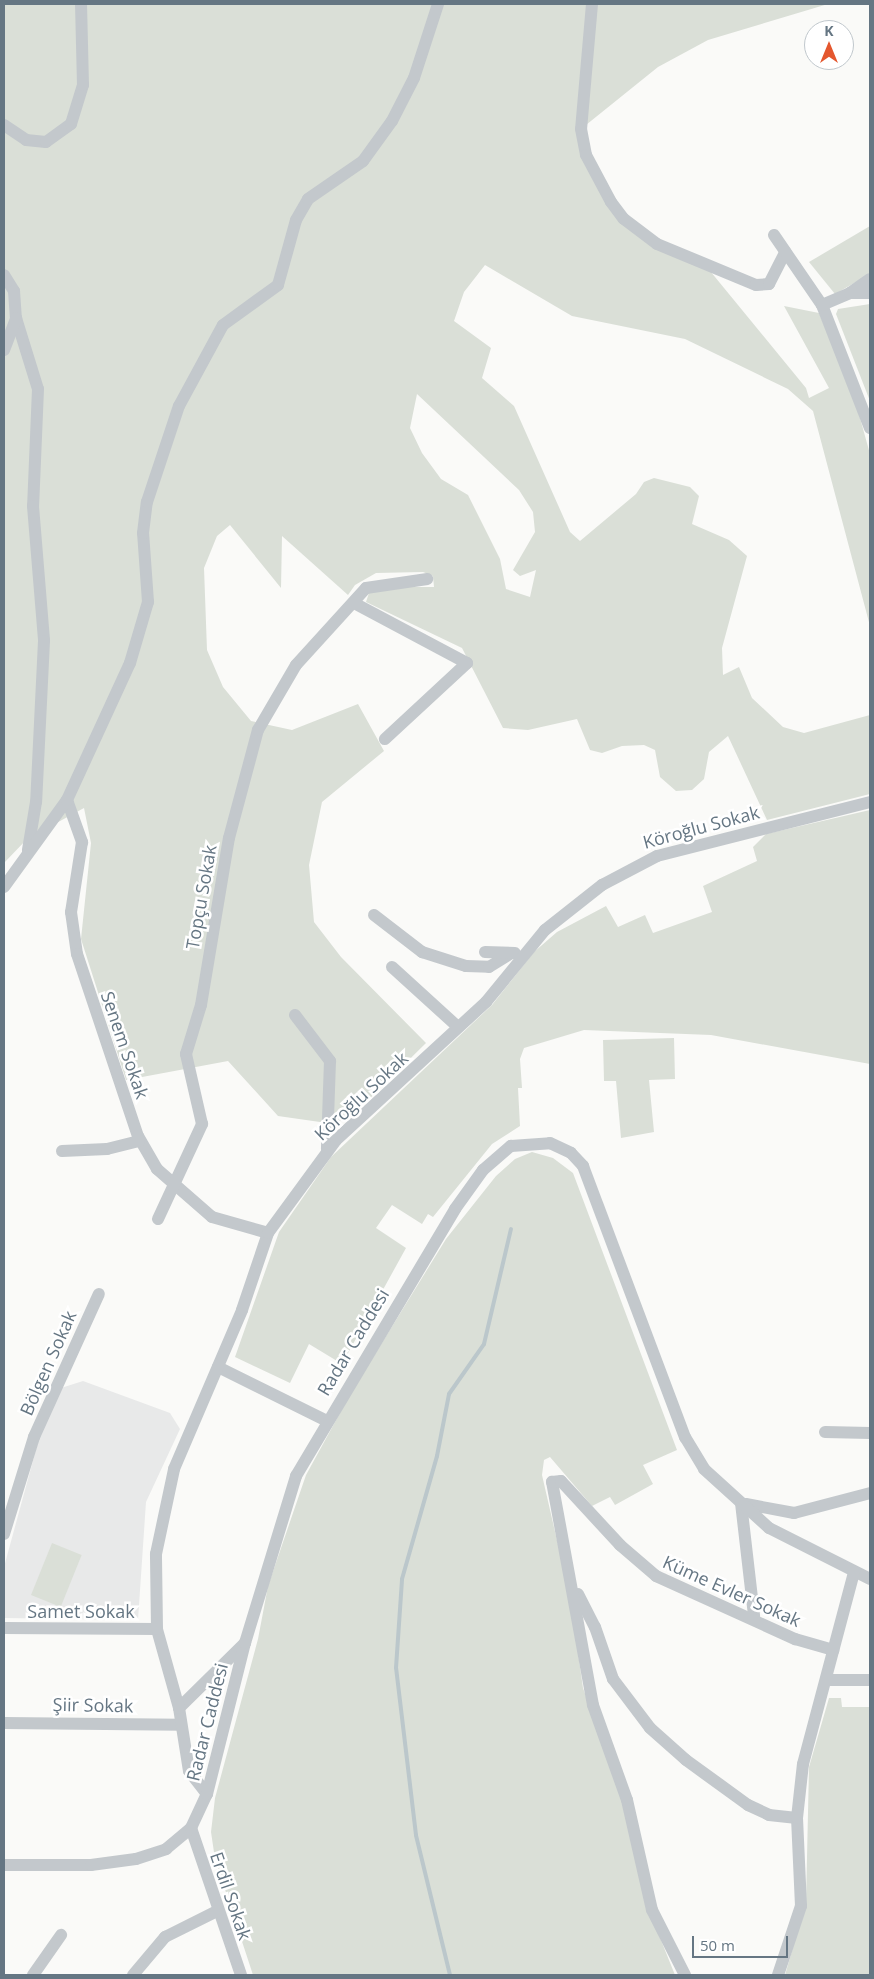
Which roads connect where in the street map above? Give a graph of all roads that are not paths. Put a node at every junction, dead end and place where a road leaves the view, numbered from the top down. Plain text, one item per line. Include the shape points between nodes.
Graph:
1 (80, 4) edge
2 (438, 4) edge
3 (592, 4) edge
4 (4, 125) edge
5 (774, 235) dead end
6 (785, 252) junction
7 (4, 275) edge
8 (870, 279) edge
9 (850, 293) junction
10 (870, 293) edge
11 (822, 305) junction
12 (16, 318) junction
13 (4, 350) edge
14 (870, 428) edge
15 (427, 579) dead end
16 (354, 603) junction
17 (386, 738) dead end
18 (66, 800) junction
19 (870, 802) edge
20 (28, 853) junction
21 (4, 888) edge
22 (374, 915) dead end
23 (485, 952) dead end
24 (517, 954) junction
25 (392, 967) dead end
26 (295, 1015) dead end
27 (458, 1027) junction
28 (140, 1140) junction
29 (327, 1149) junction
30 (62, 1150) dead end
31 (174, 1185) junction
32 (158, 1219) dead end
33 (268, 1233) junction
34 (99, 1294) dead end
35 (218, 1367) junction
36 (327, 1421) junction
37 (825, 1432) dead end
38 (870, 1433) edge
39 (870, 1494) edge
40 (741, 1503) junction
41 (4, 1534) edge
42 (854, 1572) junction
43 (870, 1579) edge
44 (574, 1585) junction
45 (754, 1616) junction
46 (4, 1628) edge
47 (157, 1629) junction
48 (245, 1642) junction
49 (833, 1650) junction
50 (826, 1680) junction
51 (870, 1680) edge
52 (179, 1708) junction
53 (4, 1723) edge
54 (181, 1725) junction
55 (207, 1794) junction
56 (797, 1818) junction
57 (190, 1828) junction
58 (4, 1865) edge
59 (217, 1912) junction
60 (61, 1935) dead end
61 (32, 1975) edge
62 (133, 1975) edge
63 (241, 1975) edge
64 (685, 1975) edge
65 (778, 1975) edge

1 - 4 street via 83,85 71,124 46,142 26,140
2 - 18 street via 414,78 392,121 363,160 308,199 296,220 278,285 223,325 179,406 146,510 148,602 139,640 112,710
3 - 6 street via 581,129 586,155 620,213 657,244 756,285 769,284
5 - 6 street
6 - 11 street
7 - 12 street via 14,291
8 - 9 street
9 - 10 street
9 - 11 street
11 - 14 street
12 - 13 street
12 - 20 street via 38,389 34,506 44,616 36,802
15 - 16 street, Topçu Sokak via 375,584
16 - 17 street via 467,663
16 - 31 street, Topçu Sokak via 296,665 258,730 230,838 201,1005 186,1054 202,1124
18 - 20 street
18 - 28 street, Senem Sokak via 82,842 71,912 77,954
19 - 24 street, Köroğlu Sokak via 640,862
20 - 21 street
22 - 24 street via 422,952 466,966 489,967
23 - 24 street
24 - 27 street, Köroğlu Sokak via 502,986
25 - 27 street
26 - 29 street via 330,1061
27 - 29 street, Köroğlu Sokak
28 - 30 street via 107,1150
28 - 31 street, Senem Sokak via 150,1161
29 - 33 street, Köroğlu Sokak
31 - 32 street, Topçu Sokak
31 - 33 street, Senem Sokak via 223,1223
33 - 35 street, Köroğlu Sokak
34 - 41 street, Bölgen Sokak via 34,1437
35 - 36 street
35 - 47 street, Köroğlu Sokak via 167,1492 153,1582
36 - 40 street, Radar Caddesi via 419,1265 483,1170 511,1146 550,1143 571,1153 588,1176 695,1456 721,1488
36 - 48 street, Radar Caddesi via 296,1476
37 - 38 street
39 - 40 street via 794,1513
40 - 42 street, Radar Caddesi via 782,1537
40 - 45 street
42 - 43 street, Radar Caddesi
42 - 49 street
44 - 45 street, Küme Evler Sokak via 552,1492 558,1479 649,1572
44 - 56 street, Küme Evler Sokak via 595,1627 613,1679 650,1728 686,1760 748,1805 769,1815
44 - 64 street, Küme Evler Sokak via 599,1727 627,1800 652,1910
45 - 49 street, Küme Evler Sokak via 794,1638
46 - 47 street, Samet Sokak
47 - 52 street, Köroğlu Sokak
48 - 52 street
48 - 55 street, Radar Caddesi
49 - 50 street
50 - 51 street
50 - 56 street via 803,1764
52 - 54 street, Köroğlu Sokak
53 - 54 street, Şiir Sokak
54 - 55 street, Köroğlu Sokak via 189,1770
55 - 57 street, Radar Caddesi
56 - 65 street via 801,1906
57 - 58 street, Radar Caddesi via 166,1849 136,1859
57 - 59 street, Erdil Sokak
59 - 62 street via 165,1937
59 - 63 street, Erdil Sokak
60 - 61 street

